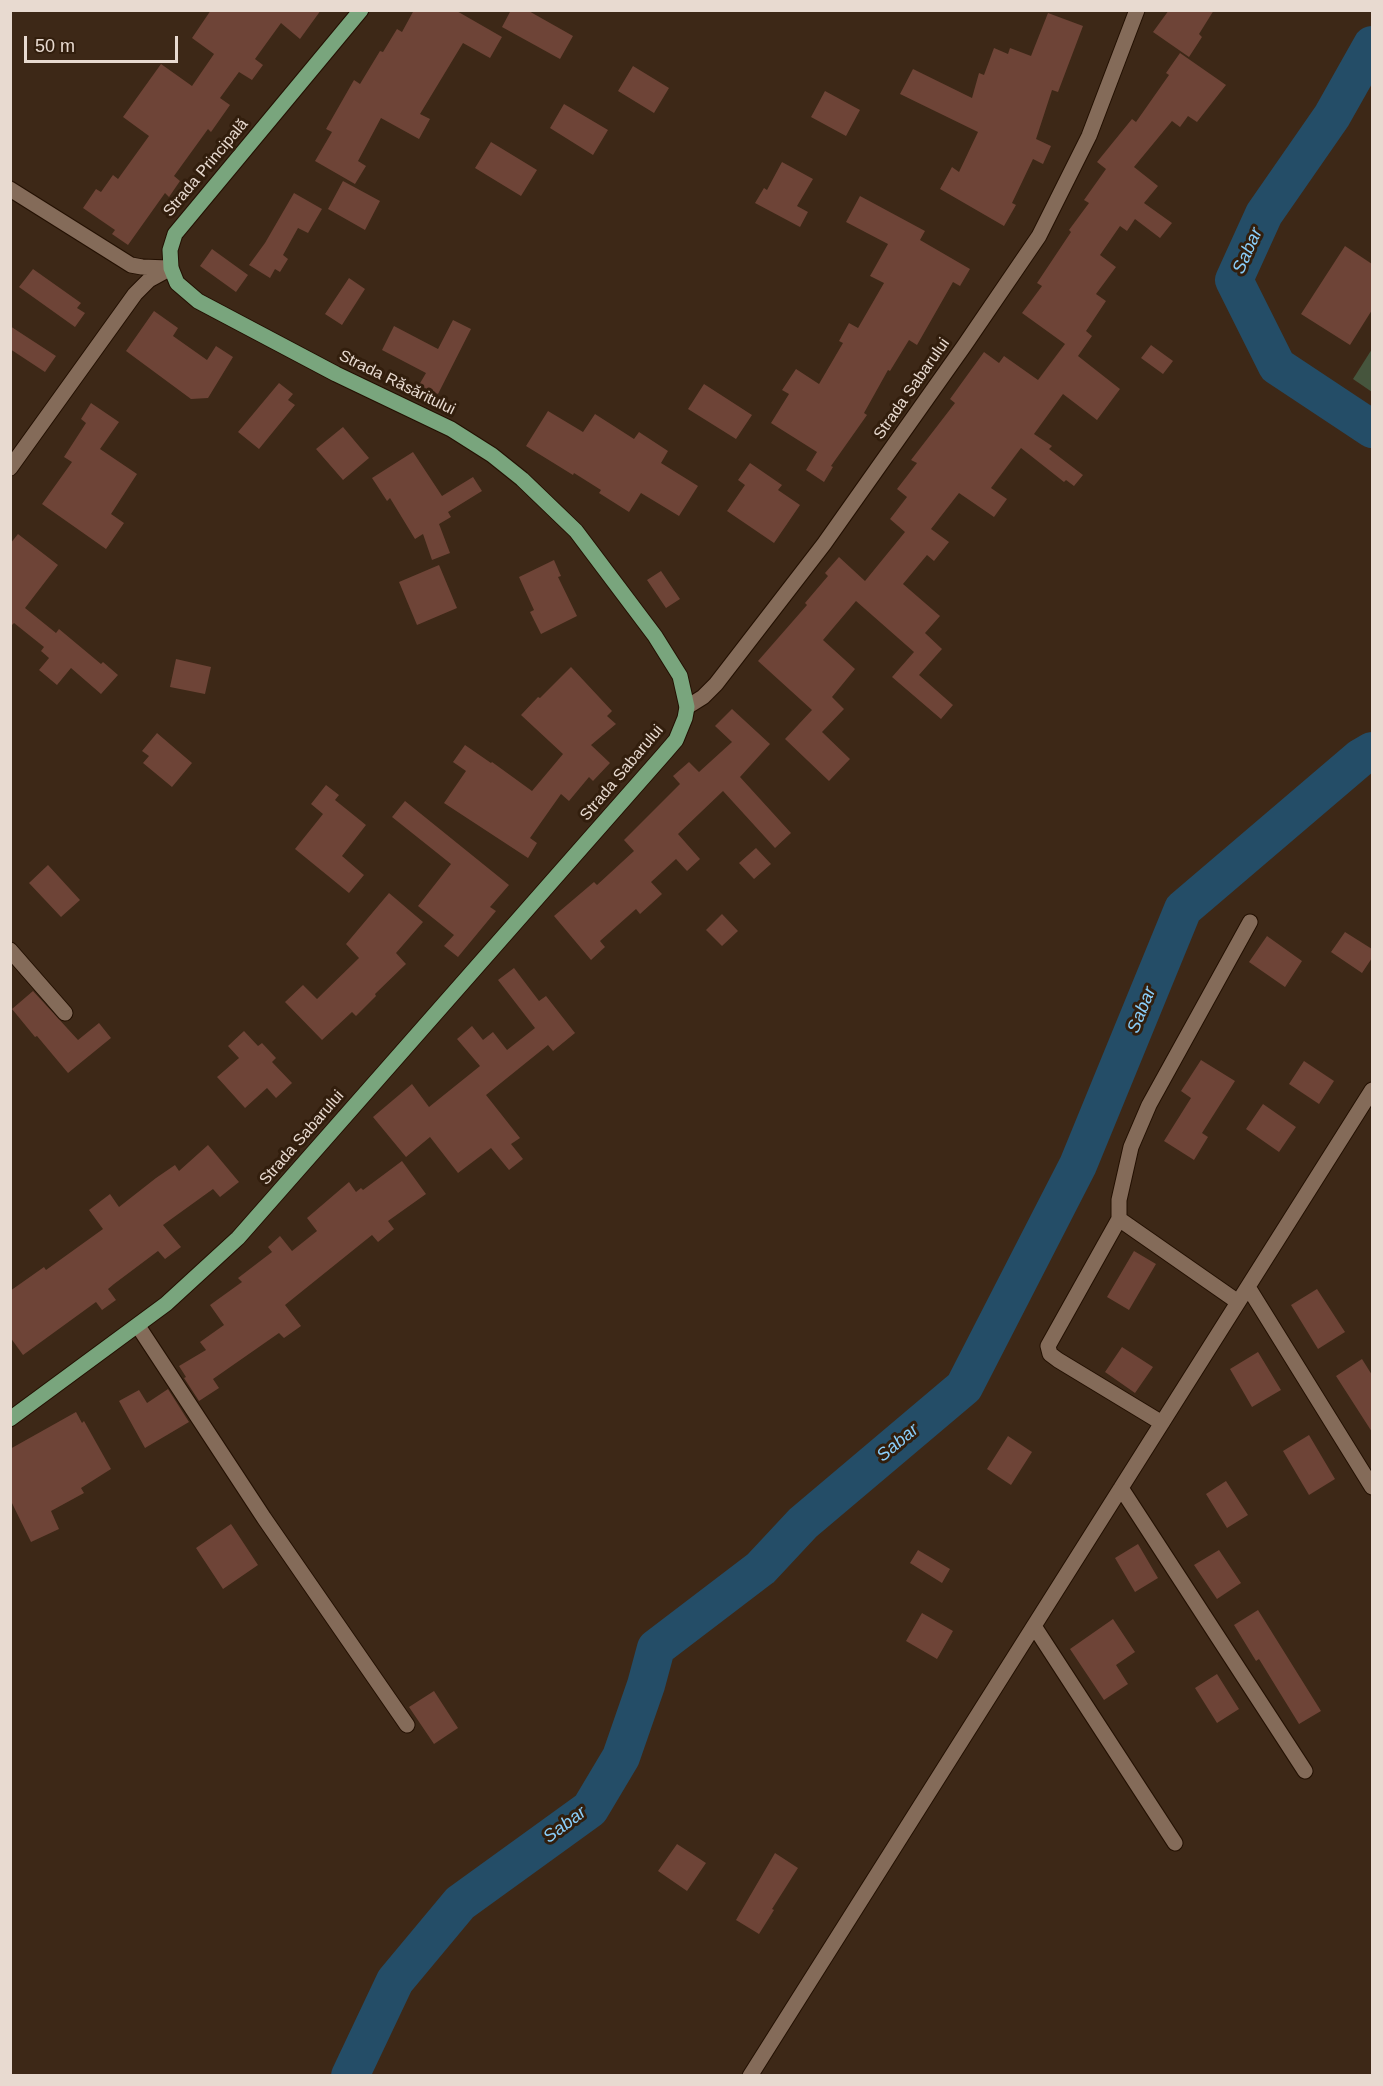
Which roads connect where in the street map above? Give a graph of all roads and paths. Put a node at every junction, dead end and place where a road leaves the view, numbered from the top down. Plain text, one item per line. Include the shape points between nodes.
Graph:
1 (361, 10) edge
2 (1137, 10) edge
3 (10, 189) edge
4 (171, 268) junction
5 (10, 468) edge
6 (687, 707) junction
7 (1250, 922) dead end
8 (10, 950) edge
9 (65, 1013) dead end
10 (1372, 1089) edge
11 (1119, 1219) junction
12 (1248, 1287) junction
13 (1238, 1302) junction
14 (138, 1326) junction
15 (10, 1419) edge
16 (1162, 1423) junction
17 (1372, 1487) edge
18 (1121, 1488) junction
19 (1034, 1626) junction
20 (407, 1725) dead end
21 (1305, 1772) dead end
22 (1175, 1843) dead end
23 (750, 2076) edge

1 - 4 main road, Strada Principală via 175,234 170,250
2 - 6 street, Strada Sabarului via 1089,136 1039,236 824,544 716,684
3 - 4 street via 131,265
4 - 5 street via 149,280 135,294
4 - 6 main road, Strada Răsăritului via 177,283 198,301 451,429 522,479 576,531 649,627 680,676
6 - 14 main road, Strada Sabarului via 682,729 664,754 238,1238
7 - 11 street via 1149,1105 1131,1148 1119,1200
8 - 9 street
10 - 12 street
11 - 13 street
11 - 16 street via 1048,1346 1050,1354 1058,1360
12 - 13 street
12 - 17 street
13 - 16 street
14 - 15 main road, Strada Sabarului
14 - 20 street
16 - 18 street
18 - 19 street
18 - 21 street
19 - 22 street
19 - 23 street

